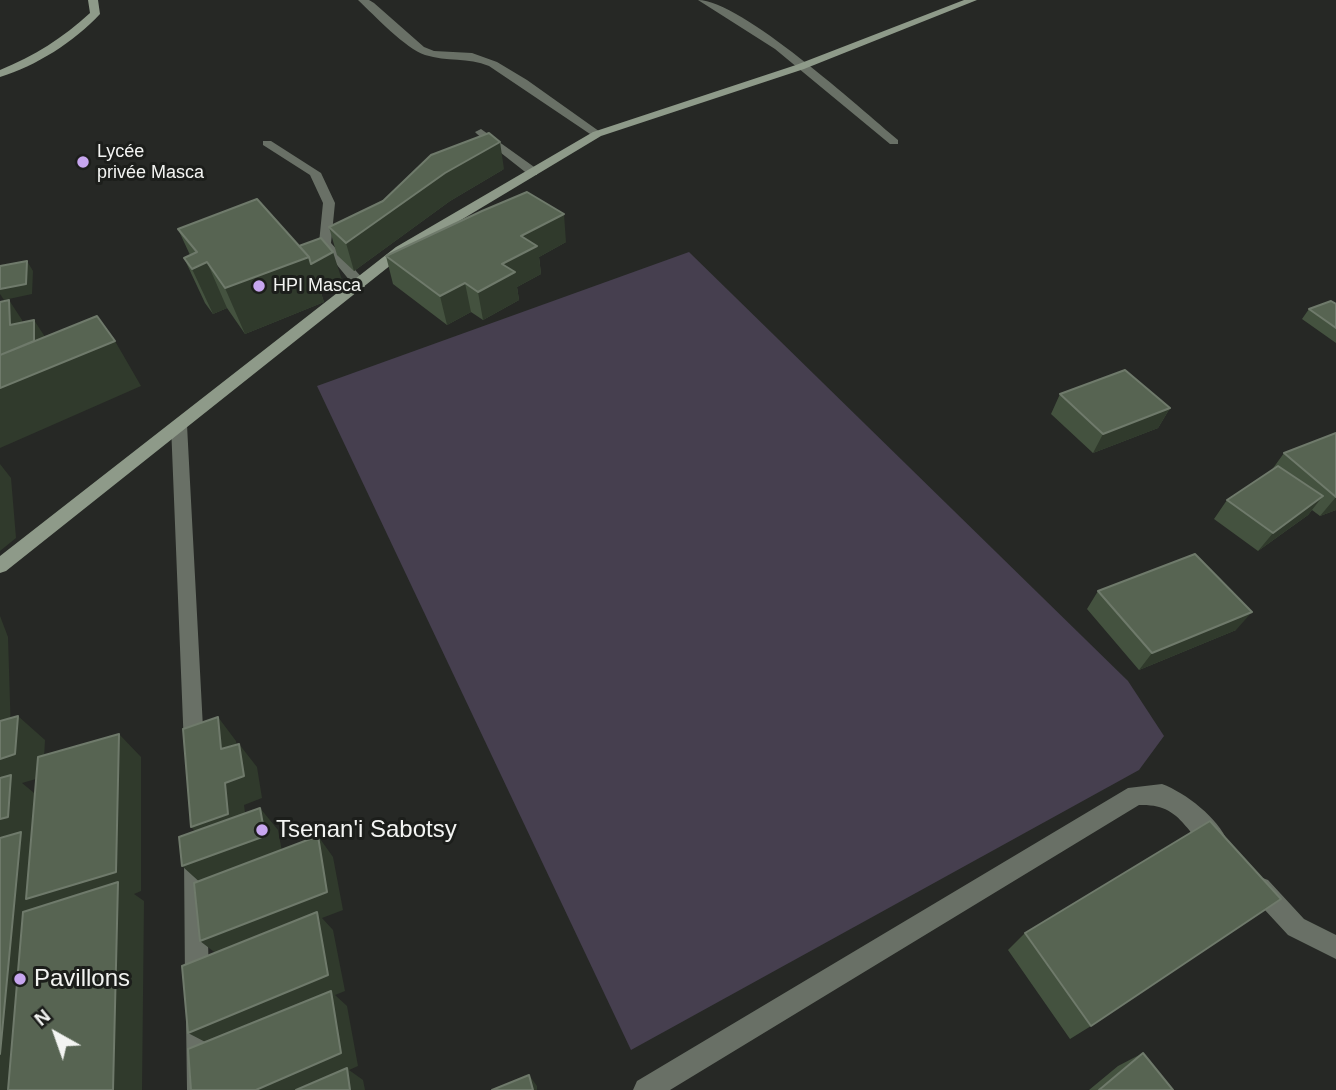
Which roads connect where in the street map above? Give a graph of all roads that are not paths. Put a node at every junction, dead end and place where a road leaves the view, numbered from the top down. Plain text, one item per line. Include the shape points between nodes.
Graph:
1 (93, 0) edge
2 (363, 0) edge
3 (703, 0) edge
4 (972, 0) edge
5 (800, 66) junction
6 (0, 74) edge
7 (481, 132) dead end
8 (597, 134) junction
9 (894, 142) dead end
10 (267, 143) dead end
11 (533, 172) junction
12 (360, 284) junction
13 (179, 425) junction
14 (0, 566) edge
15 (194, 768) edge
16 (195, 835) edge
17 (1336, 947) edge
18 (200, 1090) edge
19 (646, 1090) edge

1 - 6 street via 95,14 69,39 36,60
2 - 8 street via 380,9 421,50 477,57
3 - 5 street via 767,36
4 - 5 street
5 - 8 street
5 - 9 street
7 - 11 street
8 - 11 street
10 - 12 street via 315,173 329,203 325,243
11 - 12 street via 401,250
12 - 13 street
13 - 14 street
13 - 15 street
16 - 18 street
17 - 19 street via 1296,927 1191,814 1162,794 1136,795

